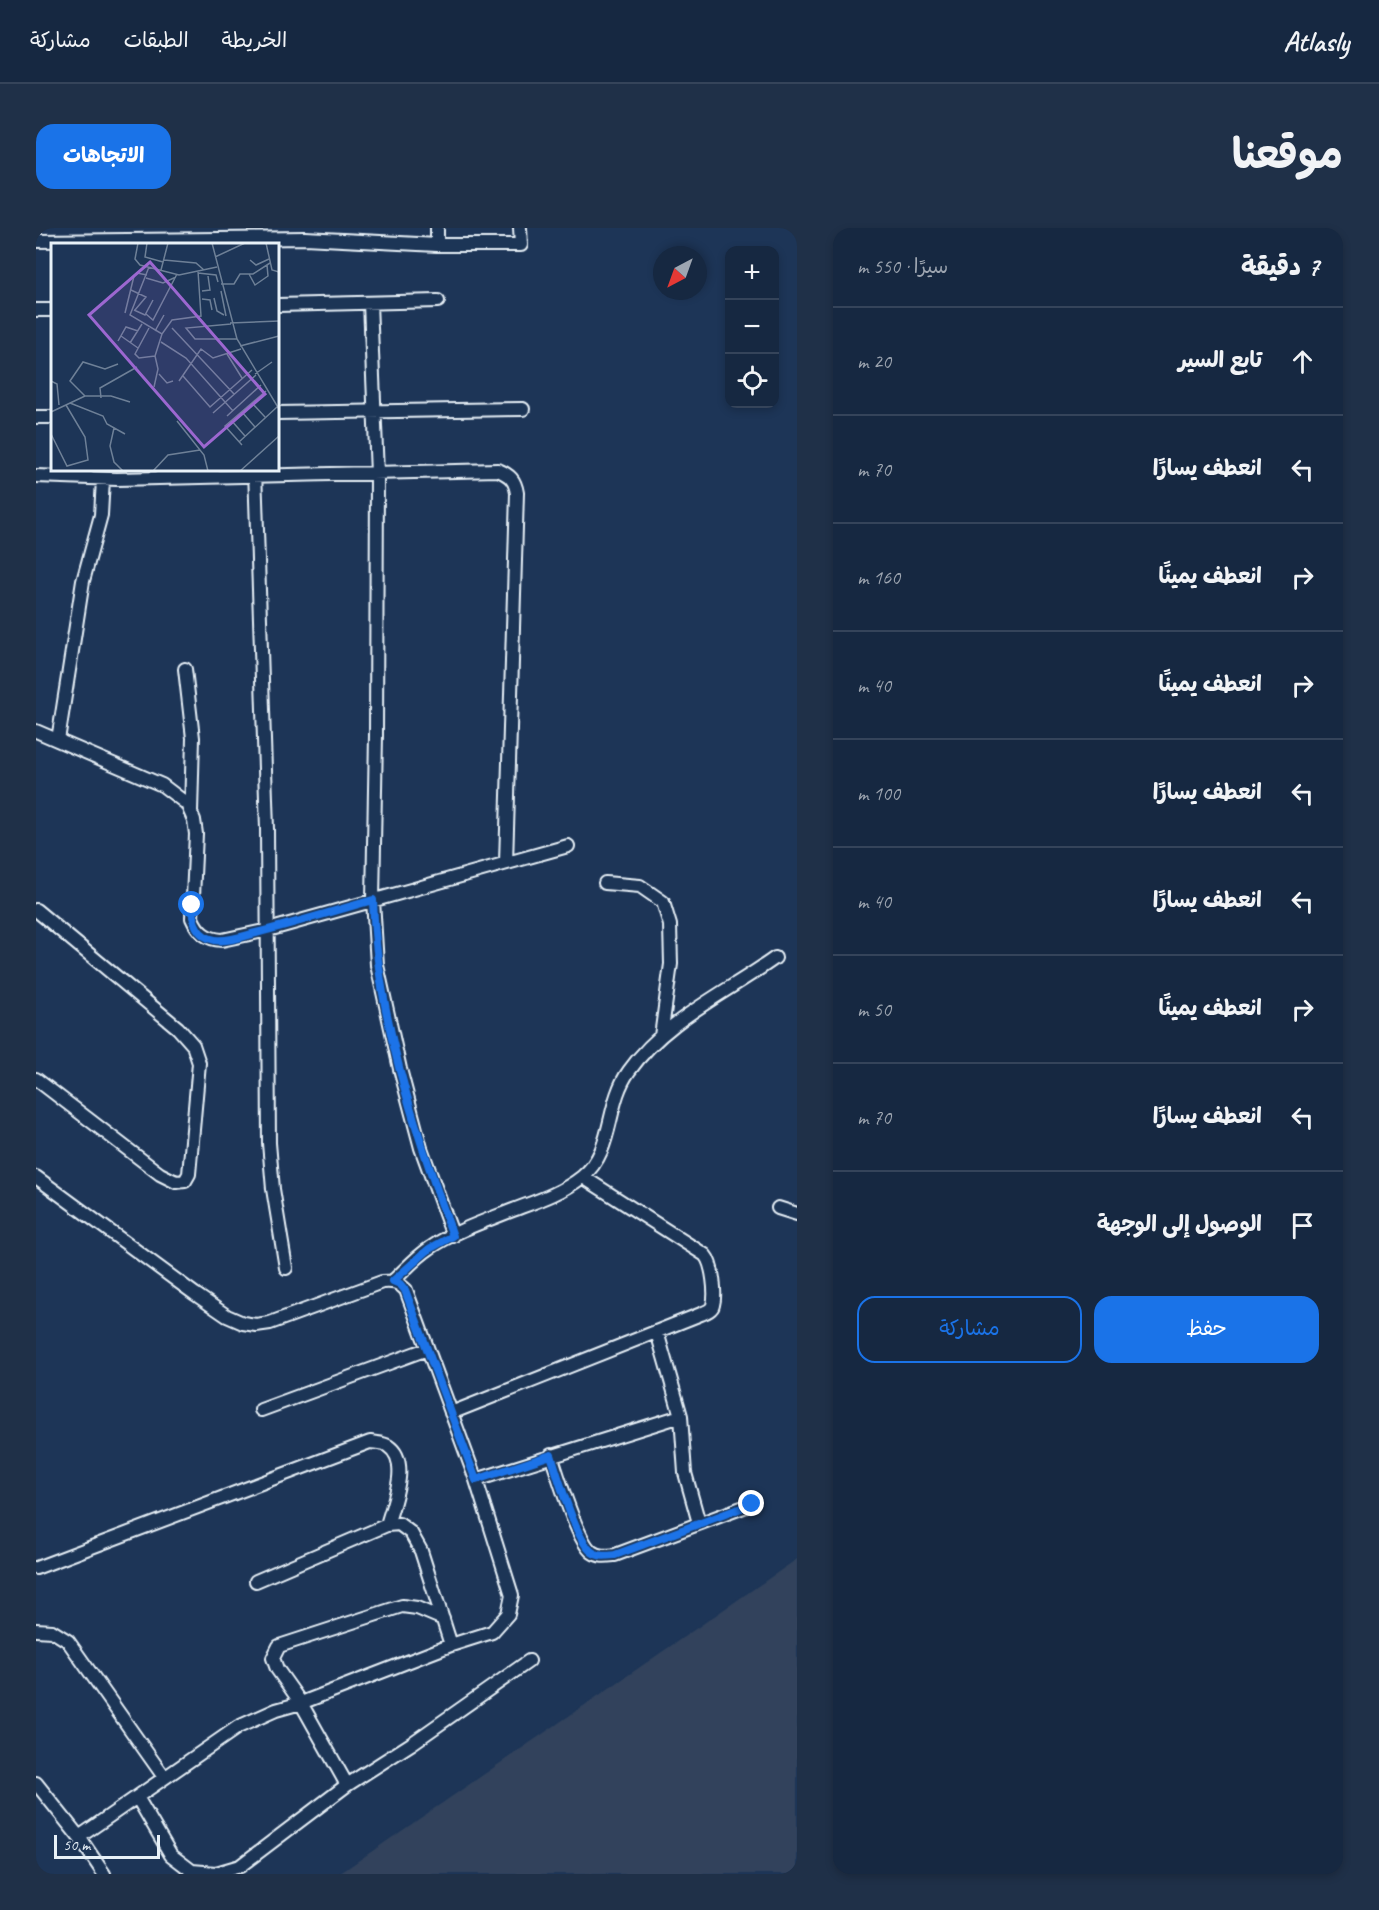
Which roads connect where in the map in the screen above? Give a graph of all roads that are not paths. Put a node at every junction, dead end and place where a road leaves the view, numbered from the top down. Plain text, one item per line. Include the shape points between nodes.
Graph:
1 (437, 228) edge
2 (520, 228) edge
3 (305, 233) edge
4 (179, 234) edge
5 (36, 241) edge
6 (437, 244) junction
7 (438, 301) dead end
8 (370, 303) junction
9 (279, 305) edge
10 (524, 409) dead end
11 (374, 411) junction
12 (279, 413) edge
13 (255, 473) edge
14 (377, 474) junction
15 (36, 476) edge
16 (103, 479) junction
17 (185, 669) dead end
18 (36, 731) edge
19 (58, 740) junction
20 (191, 812) junction
21 (568, 846) dead end
22 (506, 863) junction
23 (605, 883) dead end
24 (373, 900) junction
25 (36, 910) edge
26 (268, 930) junction
27 (775, 958) dead end
28 (661, 1036) junction
29 (36, 1079) edge
30 (36, 1177) edge
31 (583, 1177) junction
32 (778, 1208) dead end
33 (797, 1214) edge
34 (453, 1236) junction
35 (286, 1268) dead end
36 (393, 1281) junction
37 (657, 1332) junction
38 (427, 1349) junction
39 (261, 1410) dead end
40 (451, 1413) junction
41 (681, 1416) junction
42 (551, 1455) junction
43 (476, 1480) junction
44 (752, 1504) dead end
45 (699, 1523) junction
46 (387, 1525) junction
47 (36, 1568) edge
48 (256, 1581) dead end
49 (443, 1619) junction
50 (36, 1630) edge
51 (451, 1645) junction
52 (529, 1662) dead end
53 (301, 1703) junction
54 (164, 1777) junction
55 (36, 1783) edge
56 (347, 1785) junction
57 (137, 1797) junction
58 (78, 1837) junction
59 (104, 1874) edge

1 - 6 street
2 - 6 street via 521,245
3 - 4 street
3 - 6 street
4 - 5 street
7 - 8 street
8 - 9 street
8 - 11 street
10 - 11 street
11 - 12 street
11 - 14 street
13 - 14 street
13 - 16 street
13 - 26 street
14 - 22 street via 498,470 516,484
14 - 24 street
15 - 16 street
16 - 19 street via 101,515 82,581
17 - 20 street via 193,738
18 - 19 street
19 - 20 street via 162,785
20 - 26 street via 196,834 192,918 196,927 207,937 222,940
21 - 22 street
22 - 24 street
23 - 28 street via 640,886 663,902 670,925 671,963
24 - 26 street
24 - 34 street via 377,965 400,1070 421,1148
25 - 29 street via 178,1028 193,1045 199,1063 189,1174 185,1181 176,1182 160,1173
26 - 35 street via 269,1143
27 - 28 street
28 - 31 street via 622,1080 599,1159
30 - 36 street via 195,1294 243,1323 270,1323
31 - 34 street via 557,1193
31 - 37 street via 710,1261 713,1306
32 - 33 street
34 - 36 street via 429,1249
36 - 38 street via 405,1290
37 - 40 street
37 - 41 street
38 - 39 street
38 - 40 street
40 - 43 street
41 - 42 street
41 - 45 street via 684,1473
42 - 43 street
42 - 45 street via 580,1538 590,1551 603,1557
43 - 51 street via 512,1595 511,1604 508,1614 492,1632
44 - 45 street
46 - 47 street via 401,1468 387,1444 370,1442
46 - 48 street
46 - 49 street via 399,1524 411,1533 421,1551
49 - 51 street
49 - 53 street via 402,1606 279,1646 273,1658 277,1669
50 - 54 street via 52,1631 68,1641
51 - 53 street
52 - 56 street
53 - 54 street via 238,1727
53 - 56 street
54 - 57 street
55 - 58 street
56 - 57 street via 240,1866 216,1873 192,1871 171,1855
57 - 58 street
58 - 59 street

